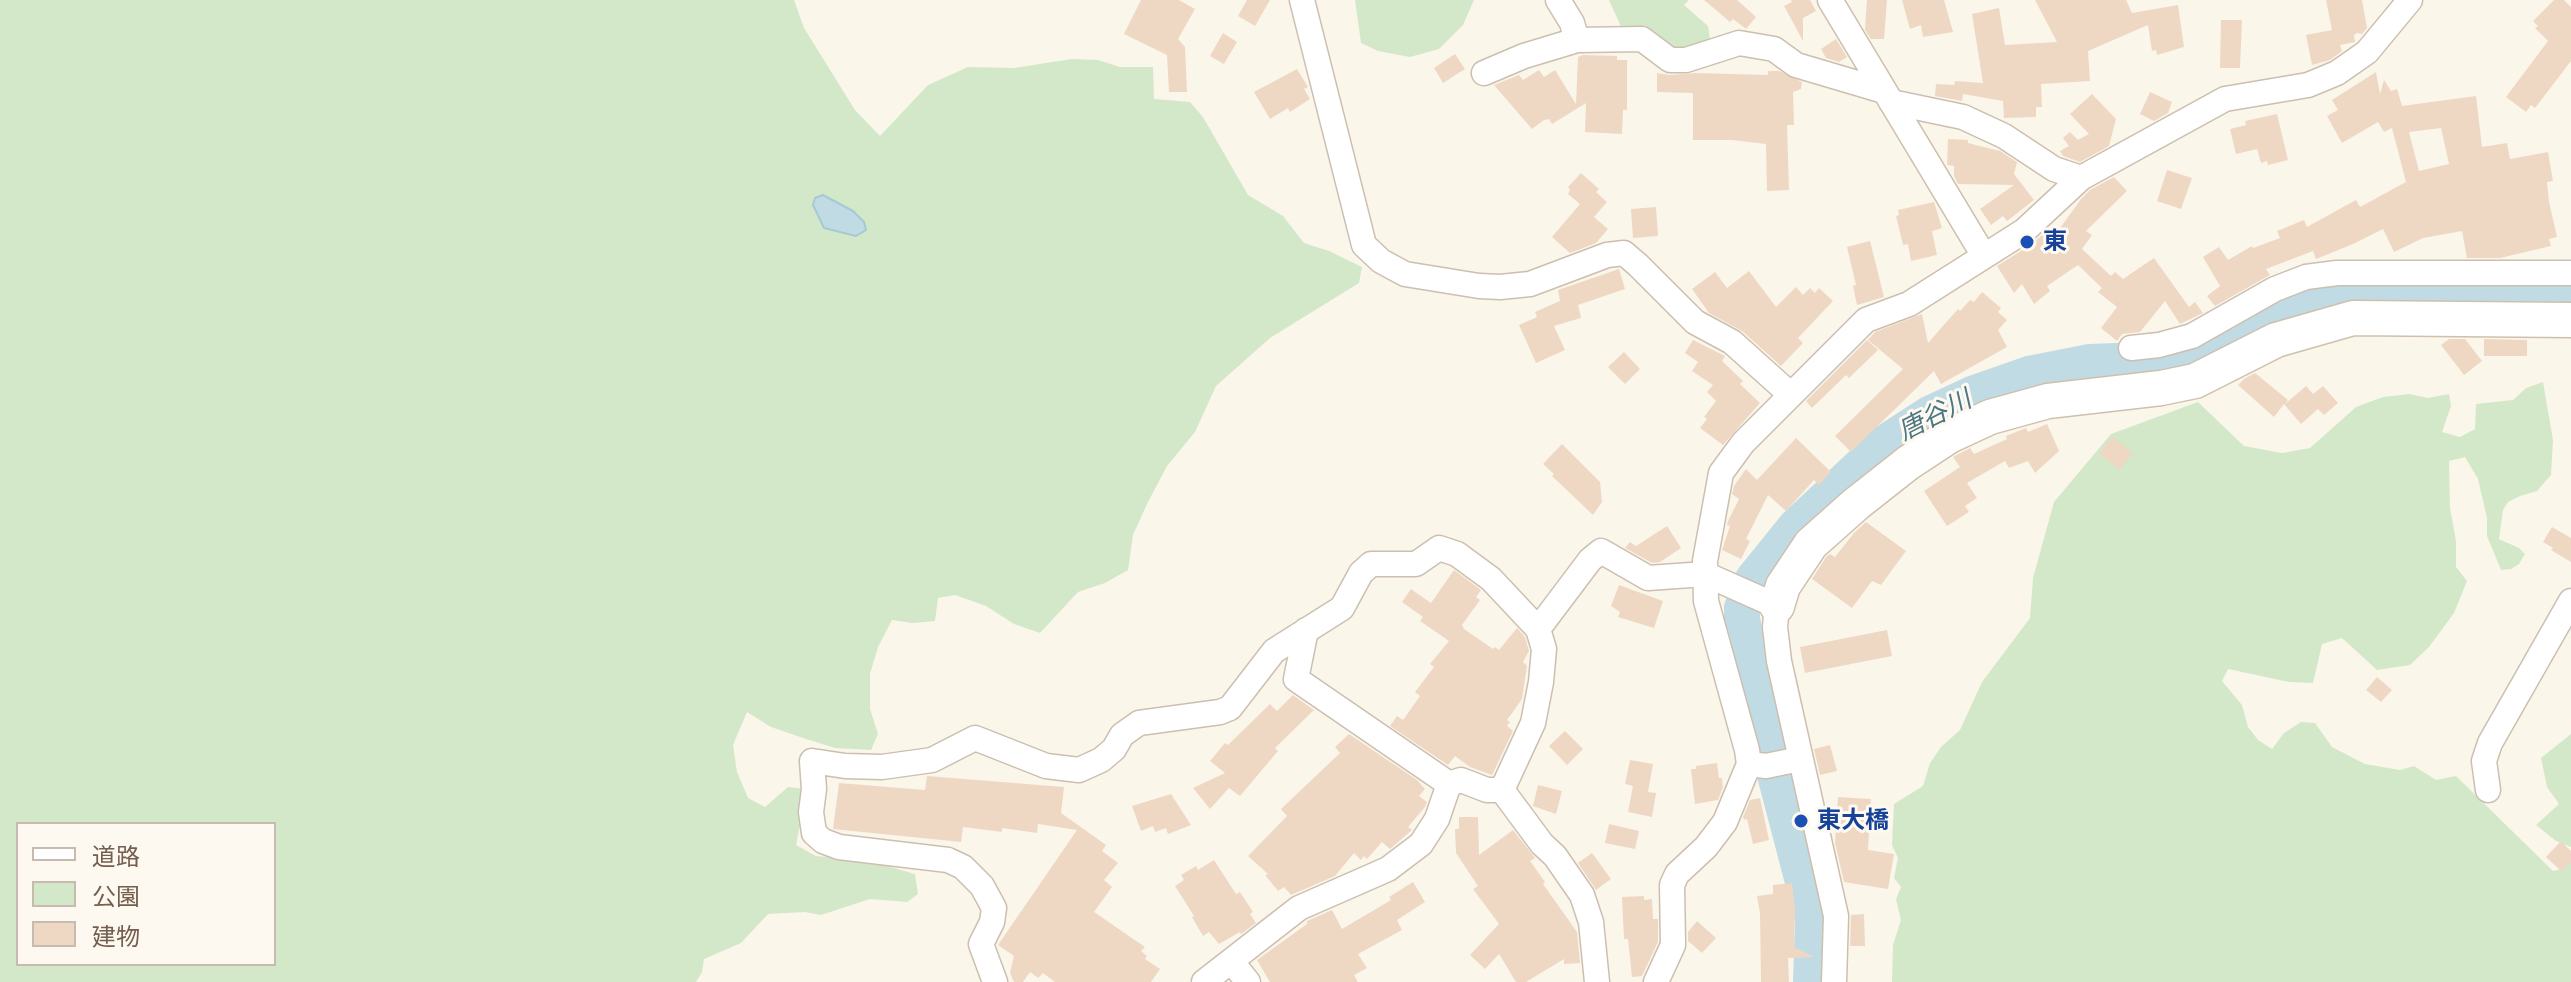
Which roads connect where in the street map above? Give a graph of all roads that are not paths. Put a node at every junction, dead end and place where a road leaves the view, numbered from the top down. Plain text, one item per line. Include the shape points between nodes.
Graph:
1 (1302, 0) edge
2 (1558, 0) edge
3 (1830, 0) edge
4 (2410, 0) edge
5 (1577, 40) junction
6 (1484, 73) dead end
7 (1888, 96) junction
8 (2081, 178) junction
9 (1984, 256) junction
10 (2571, 273) edge
11 (2571, 320) edge
12 (2131, 348) dead end
13 (1791, 395) junction
14 (1705, 574) junction
15 (2571, 601) edge
16 (1770, 602) junction
17 (1538, 629) junction
18 (1306, 630) junction
19 (2474, 745) dead end
20 (1775, 763) junction
21 (1449, 784) junction
22 (1502, 790) junction
23 (1231, 961) junction
24 (995, 982) edge
25 (1204, 982) edge
26 (1248, 982) edge
27 (1597, 982) edge
28 (1656, 982) edge
29 (1834, 982) edge

1 - 13 street via 1364,245 1381,261 1405,274 1500,287 1530,284 1624,253 1695,322 1732,342
2 - 5 street
3 - 7 street
4 - 8 street via 2367,52 2337,73 2308,85 2225,99
5 - 6 street
5 - 7 street via 1642,39 1670,60 1751,44
7 - 8 street via 1963,117 2054,169
7 - 9 street
8 - 9 street via 2024,231
9 - 13 street via 1909,304 1866,320
10 - 12 street via 2306,277 2192,336
11 - 16 street via 2353,318 2276,340 2195,381 2048,401 1990,417 1949,436 1856,504 1811,544
13 - 14 street via 1721,473
14 - 16 street
14 - 17 street via 1648,578 1601,551
14 - 20 street via 1706,601 1747,750
15 - 19 street via 2490,743 2483,785
16 - 20 street
17 - 18 street via 1491,579 1457,554 1439,548 1416,564 1371,564 1342,608
17 - 22 street via 1544,649 1533,723
18 - 21 street via 1296,679
18 - 24 street via 1274,651 1230,708 1139,723 1101,760 1079,770 1046,766 975,738 932,760 882,767 812,761 811,812 814,833 823,841 948,860 982,886 994,908 981,944
20 - 28 street via 1677,874 1672,885 1673,945
20 - 29 street via 1836,916
21 - 22 street via 1461,780
21 - 23 street via 1421,844 1388,869 1299,908
22 - 27 street via 1582,895 1591,922
23 - 25 street
23 - 26 street

